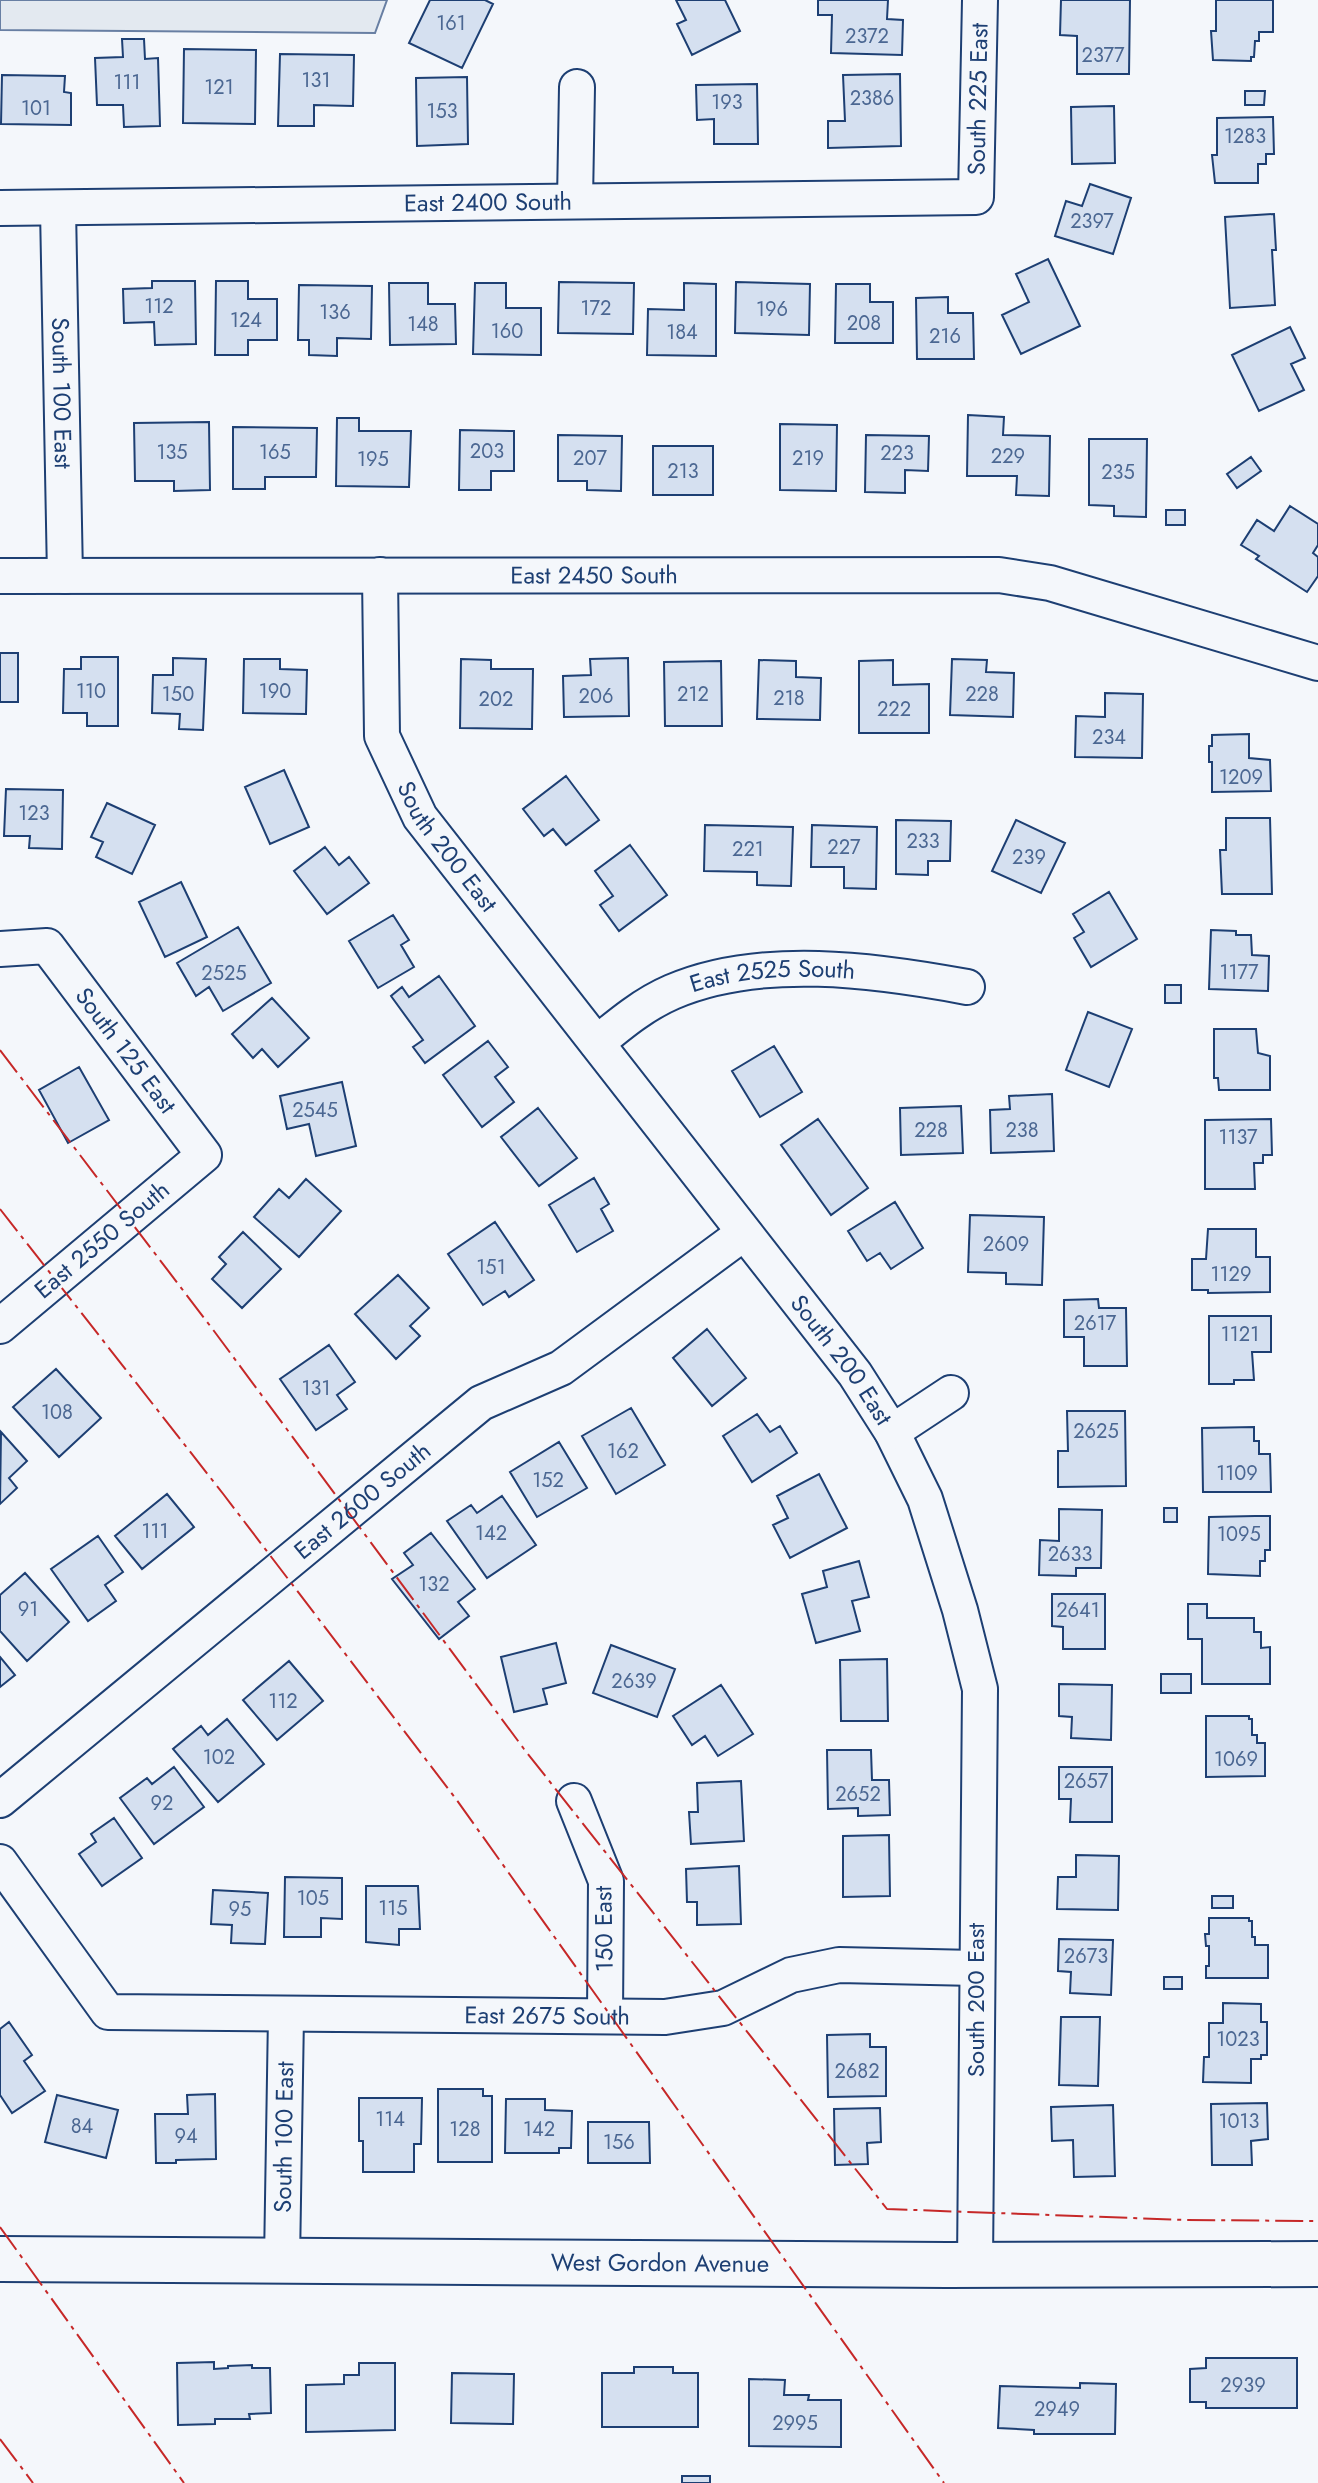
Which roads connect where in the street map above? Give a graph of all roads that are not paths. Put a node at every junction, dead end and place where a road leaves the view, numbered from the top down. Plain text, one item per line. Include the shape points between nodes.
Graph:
1 (980, 0) edge
2 (577, 87) dead end
3 (976, 197) joint
4 (575, 200) junction
5 (0, 208) edge
6 (58, 209) junction
7 (380, 575) junction
8 (0, 576) edge
9 (65, 576) junction
10 (1318, 663) edge
11 (0, 949) edge
12 (967, 987) dead end
13 (597, 1043) junction
14 (204, 1155) joint
15 (744, 1233) junction
16 (0, 1326) edge
17 (951, 1393) dead end
18 (892, 1432) junction
19 (0, 1800) edge
20 (574, 1801) dead end
21 (0, 1862) edge
22 (976, 1968) junction
23 (286, 2015) junction
24 (605, 2015) junction
25 (0, 2259) edge
26 (282, 2261) junction
27 (1318, 2264) edge
28 (975, 2265) junction

1 - 3 street, South 225 East
2 - 4 street
3 - 4 street, East 2400 South
4 - 6 street, East 2400 South
5 - 6 street, East 2400 South
6 - 9 street, South 100 East
7 - 9 street, East 2450 South
7 - 10 street, East 2450 South via 999,575 1050,583
7 - 13 street, South 200 East via 382,736 420,817
8 - 9 street, East 2450 South
11 - 14 street, South 125 East via 47,946
12 - 13 street, East 2525 South via 898,975 810,970 721,975 671,992 627,1017
13 - 15 street, South 200 East
14 - 16 street, East 2550 South
15 - 18 street, South 200 East via 855,1374
15 - 19 street, East 2600 South via 561,1368 481,1403
17 - 18 street
18 - 22 street, South 200 East via 925,1499 980,1689
20 - 24 street, 150 East via 606,1881
21 - 23 street, East 2675 South via 108,2012
22 - 24 street, East 2675 South via 839,1965 791,1975 723,2008 665,2017
22 - 28 street, South 200 East
23 - 24 street, East 2675 South
23 - 26 street, South 100 East
25 - 26 main road, West Gordon Avenue
26 - 28 main road, West Gordon Avenue
27 - 28 main road, West Gordon Avenue

